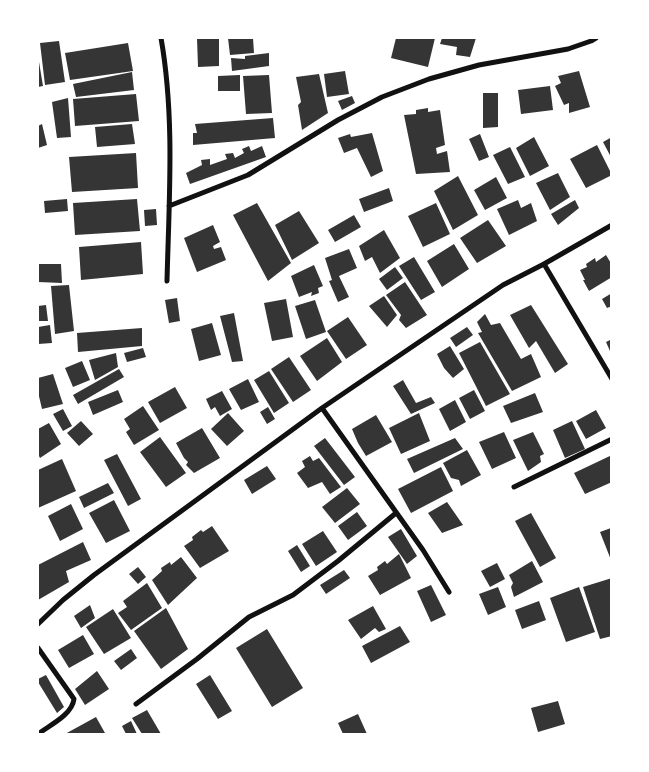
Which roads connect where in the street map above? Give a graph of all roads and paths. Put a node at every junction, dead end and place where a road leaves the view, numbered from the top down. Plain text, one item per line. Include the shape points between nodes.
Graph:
1 (162, 38) edge
2 (596, 38) edge
3 (169, 206) junction
4 (612, 225) edge
5 (544, 264) junction
6 (167, 281) dead end
7 (612, 379) edge
8 (322, 408) junction
9 (612, 439) edge
10 (514, 487) dead end
11 (396, 513) junction
12 (449, 592) dead end
13 (38, 624) edge
14 (38, 648) edge
15 (136, 704) dead end
16 (38, 734) edge

1 - 3 street via 170,124
2 - 3 street via 568,49 479,65 382,96 248,175
3 - 6 street
4 - 5 street
5 - 7 street
5 - 8 street via 503,285
8 - 11 street
8 - 13 street via 94,575
9 - 10 street
11 - 12 street
11 - 15 street via 293,595 249,617
14 - 16 street via 74,699 67,712

